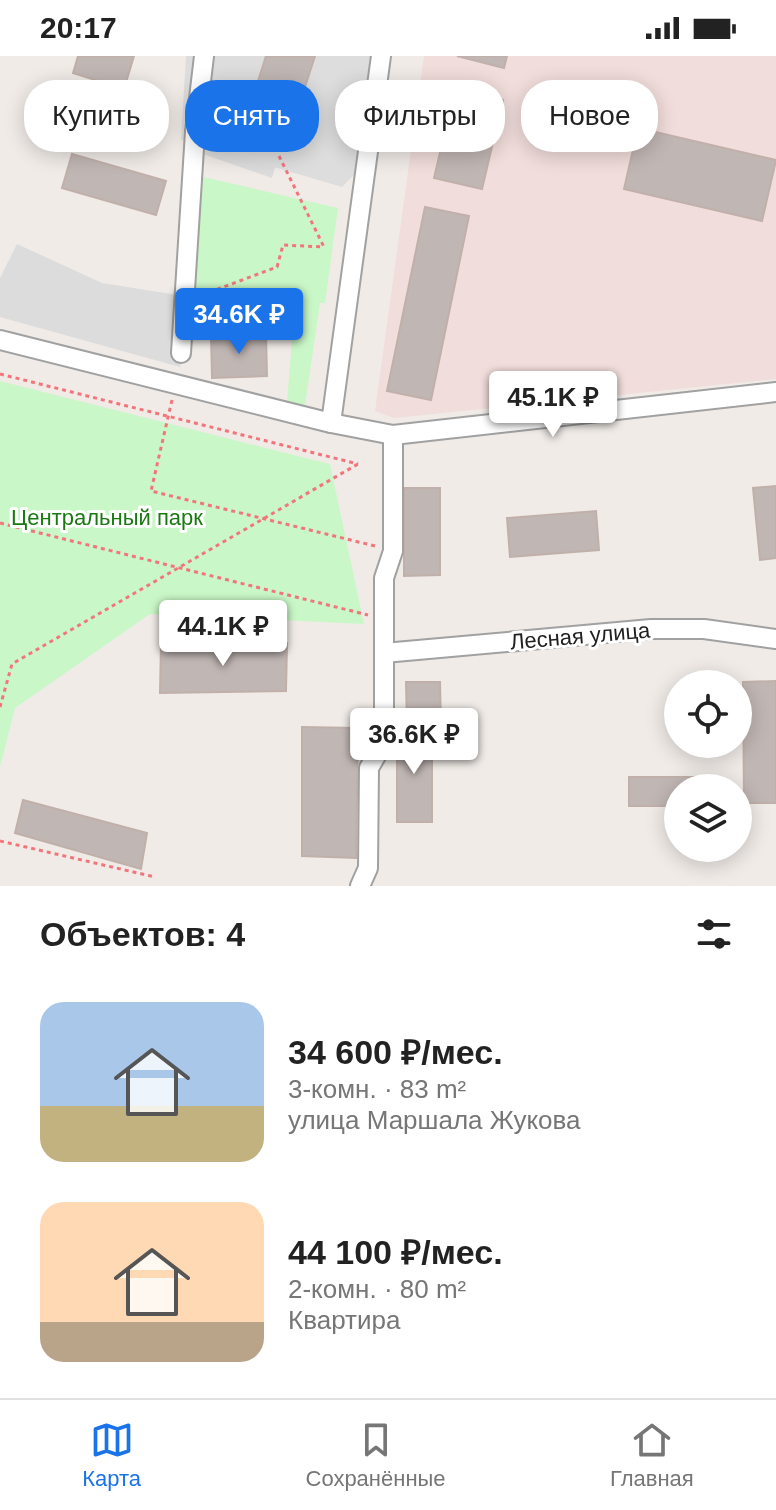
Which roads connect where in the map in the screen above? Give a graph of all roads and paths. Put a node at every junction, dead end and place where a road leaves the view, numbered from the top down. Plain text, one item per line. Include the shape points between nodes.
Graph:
1 (204, 56) edge
2 (381, 56) edge
3 (201, 80) edge
4 (194, 152) edge
5 (279, 156) dead end
6 (184, 302) junction
7 (0, 340) edge
8 (181, 353) dead end
9 (0, 374) edge
10 (176, 385) junction
11 (776, 392) edge
12 (168, 415) junction
13 (331, 423) junction
14 (393, 435) junction
15 (264, 519) junction
16 (0, 523) edge
17 (393, 551) junction
18 (178, 568) junction
19 (383, 618) junction
20 (776, 639) edge
21 (384, 653) junction
22 (0, 707) edge
23 (0, 841) edge
24 (155, 877) dead end
25 (360, 886) edge

1 - 3 street
2 - 13 street
4 - 6 street
5 - 6 path via 324,247 283,245 277,267
6 - 8 street
7 - 10 street
9 - 12 path
10 - 12 path
10 - 13 street
11 - 14 street
12 - 15 path via 151,491
12 - 15 path via 358,464
13 - 14 street
14 - 17 street
15 - 17 path
15 - 18 path
16 - 18 path
17 - 19 street via 384,578
18 - 19 path
18 - 22 path via 12,664
19 - 21 street
20 - 21 street, Лесная улица via 704,629 651,629
21 - 25 street via 384,742 369,768 368,868
23 - 24 path

